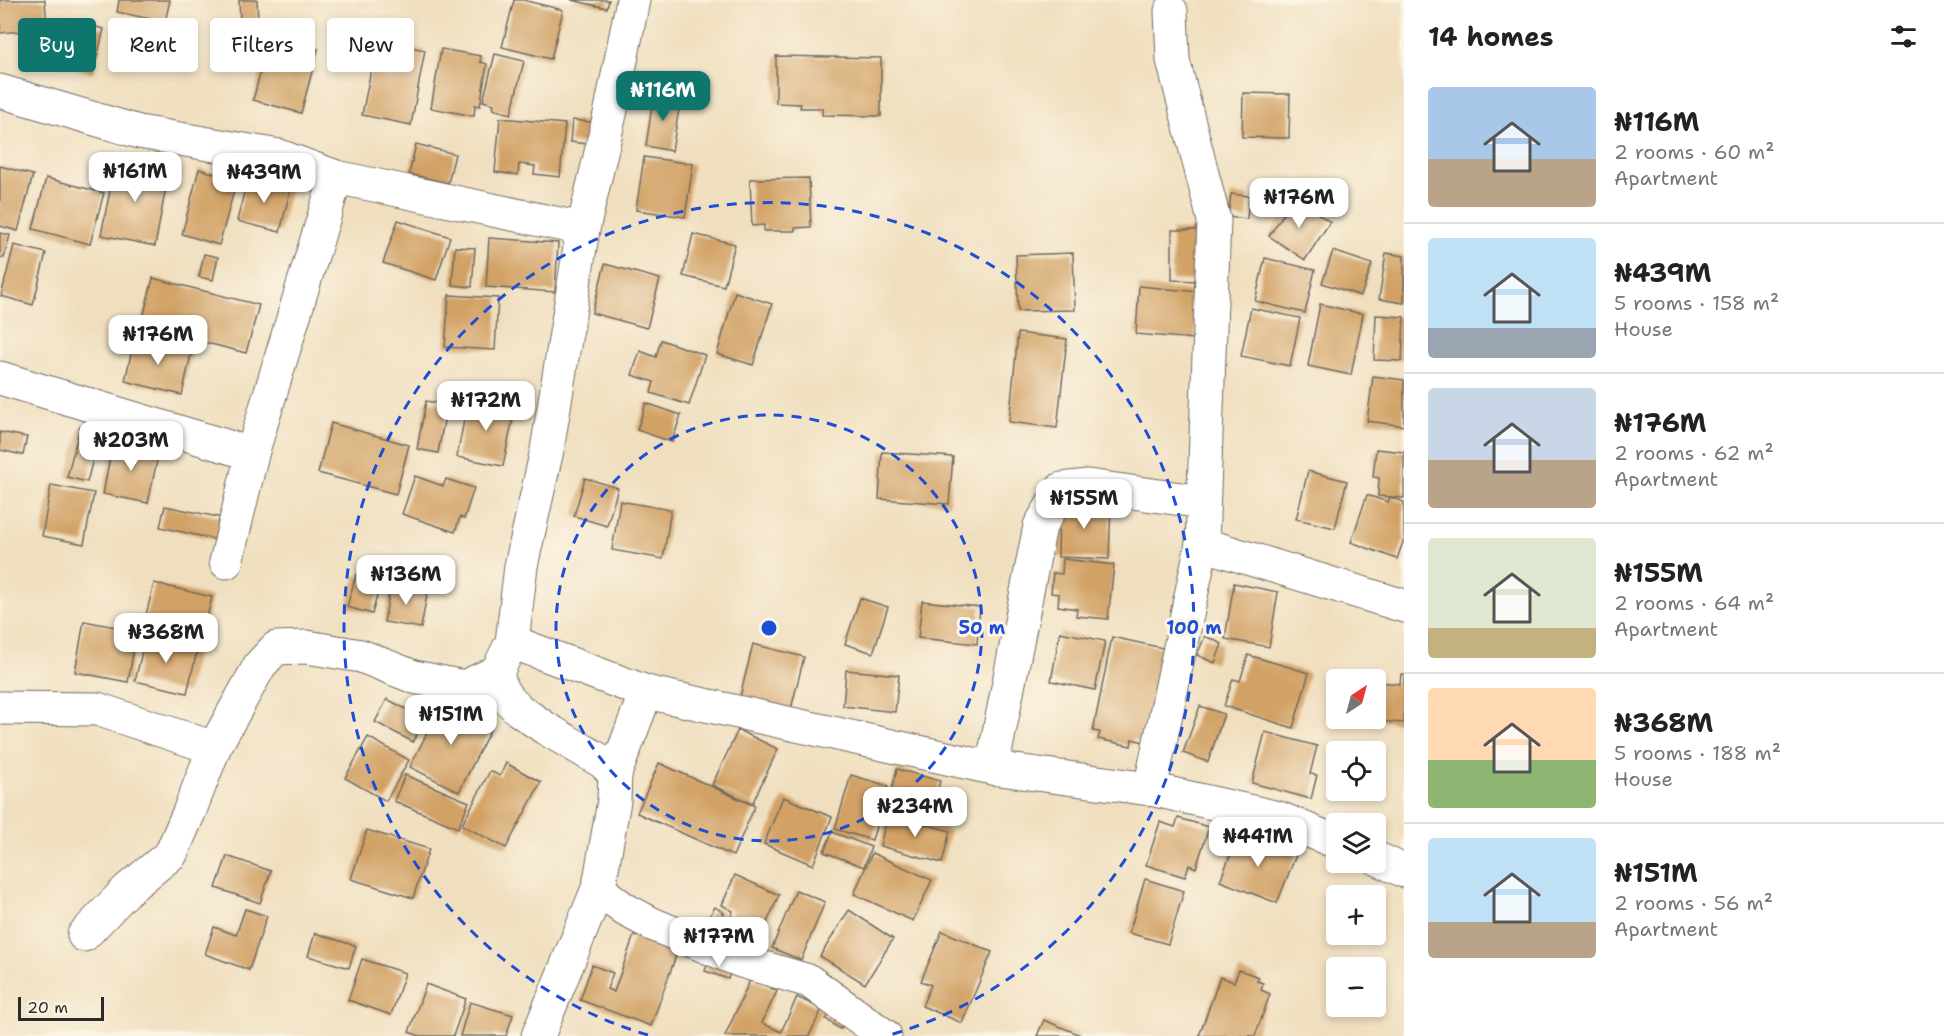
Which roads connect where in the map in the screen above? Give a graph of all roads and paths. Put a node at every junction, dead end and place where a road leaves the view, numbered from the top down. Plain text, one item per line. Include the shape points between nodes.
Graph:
1 (633, 0) edge
2 (1171, 11) dead end
3 (0, 91) edge
4 (336, 177) junction
5 (583, 229) junction
6 (0, 378) edge
7 (252, 454) junction
8 (1203, 502) junction
9 (1202, 544) junction
10 (226, 562) dead end
11 (1404, 606) edge
12 (512, 642) junction
13 (497, 672) junction
14 (646, 692) junction
15 (0, 708) edge
16 (214, 748) junction
17 (992, 768) junction
18 (615, 774) junction
19 (1150, 789) junction
20 (1326, 838) edge
21 (1386, 863) edge
22 (1404, 871) edge
23 (599, 885) junction
24 (84, 935) dead end
25 (538, 1036) edge
26 (885, 1036) edge

1 - 5 street
2 - 8 street via 1173,60 1214,220
3 - 4 street via 139,132 279,156
4 - 5 street
4 - 7 street
5 - 12 street via 547,450 521,566
6 - 7 street
7 - 10 street
8 - 9 street
8 - 17 street via 1088,486 1062,489 1040,526
9 - 11 street
9 - 19 street
12 - 13 street
12 - 14 street
13 - 16 street via 464,687 414,677 361,656 307,647 276,648 260,665
13 - 18 street via 501,688 519,710 603,762
14 - 17 street
14 - 18 street
15 - 16 street via 97,709
16 - 24 street via 171,854 128,889
17 - 19 street
18 - 23 street
19 - 20 street via 1279,818
21 - 22 street
23 - 25 street
23 - 26 street via 624,909 652,924 741,961 809,981

